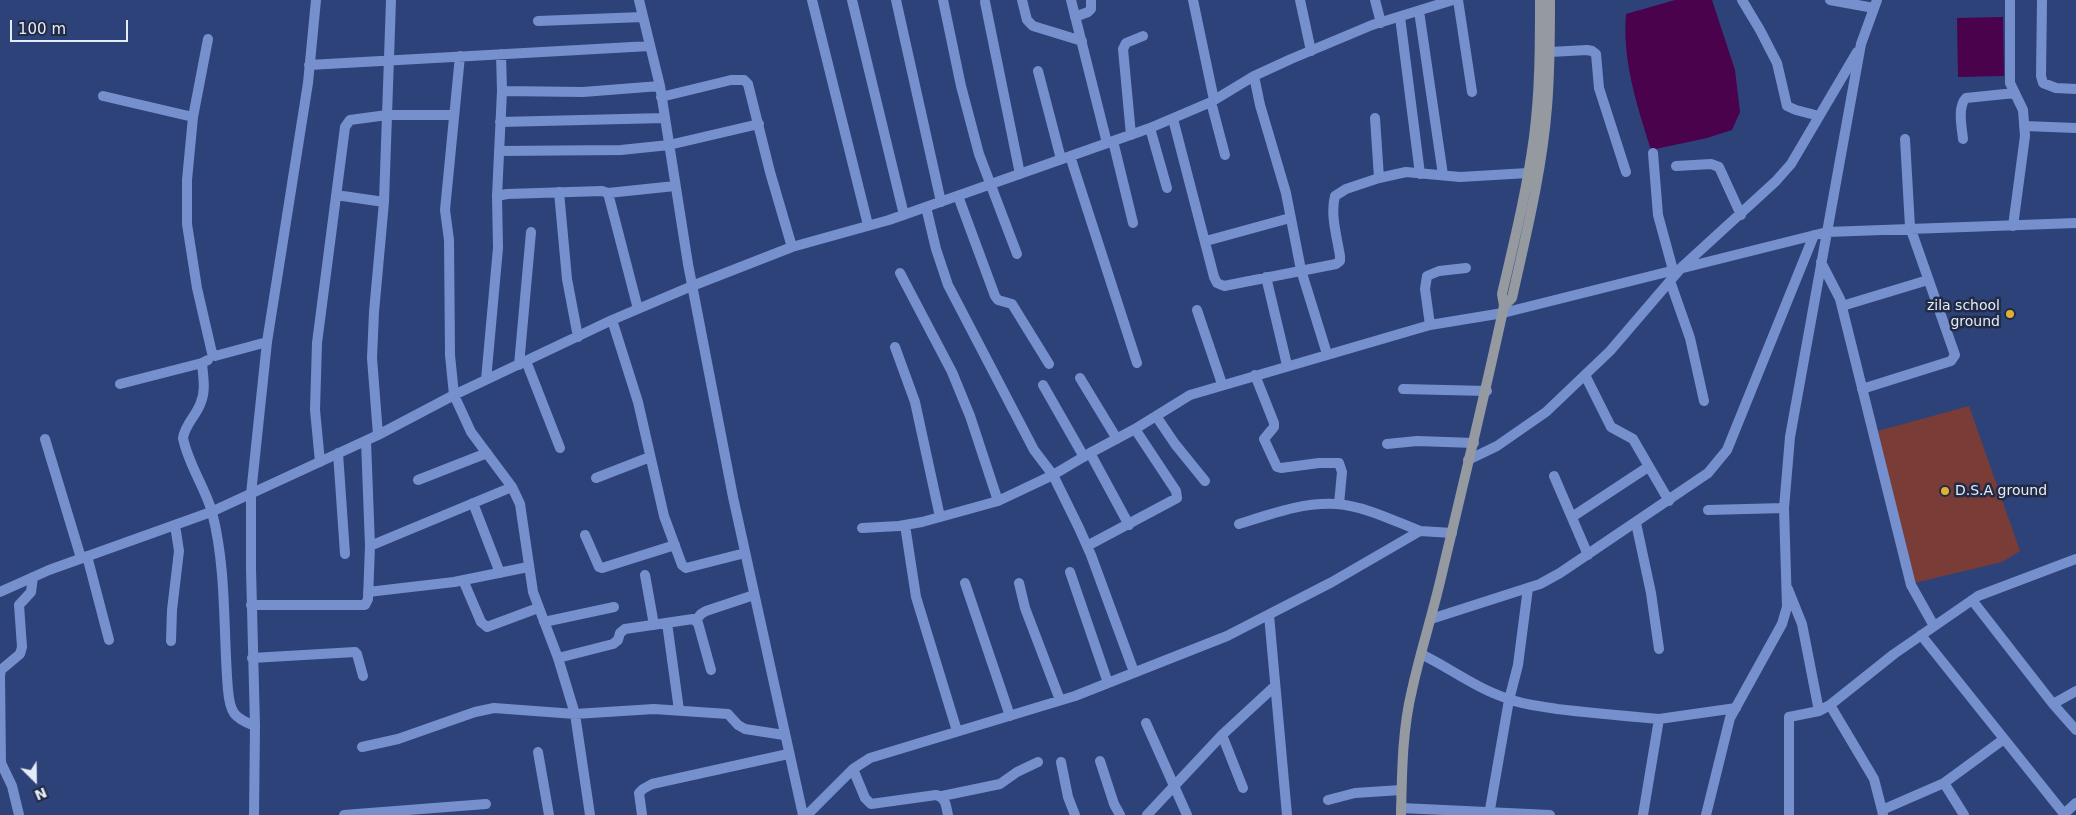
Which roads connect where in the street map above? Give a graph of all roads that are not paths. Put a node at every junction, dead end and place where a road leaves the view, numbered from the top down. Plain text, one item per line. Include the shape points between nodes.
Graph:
1 (316, 0) edge
2 (391, 0) edge
3 (639, 0) edge
4 (812, 0) edge
5 (852, 0) edge
6 (896, 0) edge
7 (943, 0) edge
8 (1022, 0) edge
9 (1071, 0) edge
10 (1091, 0) edge
11 (1193, 0) edge
12 (1300, 0) edge
13 (1376, 0) edge
14 (1453, 0) edge
15 (1458, 0) edge
16 (1540, 0) edge
17 (1550, 0) edge
18 (1742, 0) edge
19 (1830, 0) edge
20 (2010, 0) edge
21 (2042, 0) edge
22 (985, 2) dead end
23 (1875, 4) edge
24 (1419, 11) junction
25 (1075, 16) junction
26 (1400, 16) junction
27 (643, 17) junction
28 (538, 21) dead end
29 (1381, 22) junction
30 (1143, 36) dead end
31 (208, 38) dead end
32 (1082, 41) junction
33 (1861, 44) junction
34 (650, 46) junction
35 (1311, 51) junction
36 (1550, 52) junction
37 (501, 54) junction
38 (460, 56) junction
39 (388, 59) junction
40 (310, 65) junction
41 (1038, 71) dead end
42 (1254, 76) junction
43 (660, 86) junction
44 (2076, 89) edge
45 (502, 91) junction
46 (1472, 92) dead end
47 (2015, 93) junction
48 (103, 96) dead end
49 (661, 97) junction
50 (1212, 101) junction
51 (387, 115) junction
52 (454, 115) junction
53 (1819, 116) junction
54 (193, 117) junction
55 (664, 118) junction
56 (1375, 118) dead end
57 (1173, 119) junction
58 (500, 122) junction
59 (759, 124) junction
60 (2024, 126) junction
61 (1150, 128) junction
62 (2076, 128) edge
63 (1131, 135) junction
64 (1905, 139) dead end
65 (1963, 140) dead end
66 (1110, 142) junction
67 (669, 146) junction
68 (499, 151) junction
69 (1653, 153) dead end
70 (1226, 155) dead end
71 (1066, 158) junction
72 (1676, 166) dead end
73 (1626, 172) dead end
74 (1528, 173) junction
75 (1020, 174) junction
76 (1420, 174) junction
77 (1443, 175) junction
78 (1379, 178) junction
79 (991, 184) junction
80 (675, 186) junction
81 (1167, 188) dead end
82 (559, 192) junction
83 (608, 192) junction
84 (336, 195) junction
85 (497, 196) junction
86 (958, 196) junction
87 (384, 202) junction
88 (941, 202) junction
89 (926, 207) junction
90 (2076, 214) edge
91 (904, 215) junction
92 (1741, 215) junction
93 (1290, 218) junction
94 (1133, 223) dead end
95 (2076, 223) edge
96 (2063, 224) junction
97 (868, 226) junction
98 (2013, 226) junction
99 (1910, 227) junction
100 (531, 232) dead end
101 (1827, 232) junction
102 (1814, 235) junction
103 (1206, 241) junction
104 (792, 247) junction
105 (1017, 254) dead end
106 (1821, 262) junction
107 (1466, 268) dead end
108 (1678, 269) junction
109 (1301, 270) junction
110 (900, 274) dead end
111 (1266, 277) junction
112 (1928, 280) junction
113 (1670, 281) junction
114 (692, 286) junction
115 (1842, 306) junction
116 (638, 309) junction
117 (1197, 310) dead end
118 (1504, 310) junction
119 (612, 320) junction
120 (1430, 325) junction
121 (578, 337) junction
122 (267, 342) junction
123 (895, 347) dead end
124 (1327, 354) junction
125 (215, 356) junction
126 (202, 363) junction
127 (523, 363) junction
128 (1137, 363) dead end
129 (1049, 364) dead end
130 (1287, 365) junction
131 (1255, 375) junction
132 (1585, 375) junction
133 (1080, 378) dead end
134 (486, 380) junction
135 (120, 384) dead end
136 (1222, 384) junction
137 (1043, 385) dead end
138 (1402, 389) dead end
139 (1862, 389) junction
140 (1486, 391) junction
141 (454, 395) junction
142 (1704, 401) dead end
143 (1156, 416) junction
144 (1135, 429) junction
145 (378, 435) junction
146 (45, 439) dead end
147 (1117, 439) junction
148 (366, 440) junction
149 (1474, 443) junction
150 (1387, 444) dead end
151 (560, 448) dead end
152 (338, 453) junction
153 (487, 453) junction
154 (1087, 455) junction
155 (650, 458) junction
156 (1468, 460) junction
157 (320, 462) junction
158 (1648, 467) junction
159 (1052, 476) junction
160 (1554, 476) dead end
161 (596, 478) dead end
162 (418, 480) dead end
163 (1205, 481) dead end
164 (512, 488) junction
165 (251, 494) junction
166 (998, 501) junction
167 (1669, 501) junction
168 (473, 503) junction
169 (1339, 504) junction
170 (1784, 508) junction
171 (1708, 510) dead end
172 (212, 512) junction
173 (940, 517) junction
174 (1572, 517) junction
175 (1636, 523) junction
176 (1239, 524) dead end
177 (176, 525) junction
178 (905, 525) junction
179 (1129, 525) junction
180 (862, 528) dead end
181 (1420, 531) junction
182 (1452, 533) junction
183 (585, 535) dead end
184 (674, 545) junction
185 (370, 546) junction
186 (1087, 546) junction
187 (745, 553) junction
188 (345, 554) dead end
189 (1588, 555) junction
190 (84, 557) junction
191 (2076, 559) edge
192 (528, 567) junction
193 (1070, 572) dead end
194 (500, 573) junction
195 (645, 575) dead end
196 (33, 577) junction
197 (463, 580) junction
198 (965, 583) dead end
199 (1019, 583) dead end
200 (1786, 584) junction
201 (1528, 588) junction
202 (0, 592) edge
203 (368, 592) junction
204 (754, 595) junction
205 (1972, 600) junction
206 (251, 605) junction
207 (614, 607) dead end
208 (538, 608) junction
209 (1269, 615) junction
210 (1431, 619) junction
211 (696, 620) junction
212 (544, 622) junction
213 (667, 623) junction
214 (654, 625) junction
215 (1934, 626) junction
216 (1921, 635) junction
217 (109, 640) dead end
218 (171, 641) dead end
219 (1659, 649) dead end
220 (1421, 654) junction
221 (252, 658) junction
222 (558, 658) junction
223 (711, 670) dead end
224 (1134, 672) junction
225 (363, 676) dead end
226 (1108, 683) junction
227 (1274, 686) junction
228 (2076, 691) edge
229 (1060, 700) junction
230 (1510, 700) junction
231 (2053, 704) junction
232 (1830, 705) junction
233 (1736, 708) junction
234 (679, 710) junction
235 (1819, 711) junction
236 (575, 714) junction
237 (1010, 716) junction
238 (1659, 719) junction
239 (1146, 723) dead end
240 (255, 726) junction
241 (2076, 730) edge
242 (957, 732) junction
243 (784, 735) junction
244 (1222, 735) junction
245 (2004, 738) junction
246 (362, 748) dead end
247 (538, 752) dead end
248 (788, 754) junction
249 (1100, 761) dead end
250 (1038, 762) dead end
251 (1061, 762) dead end
252 (854, 769) junction
253 (1944, 782) junction
254 (1174, 787) junction
255 (1242, 788) dead end
256 (1401, 790) junction
257 (942, 796) junction
258 (1328, 800) dead end
259 (2076, 803) edge
260 (486, 804) dead end
261 (1401, 811) edge
262 (1882, 812) edge
263 (1489, 814) edge
264 (19, 815) edge
265 (254, 815) edge
266 (344, 815) edge
267 (549, 815) edge
268 (589, 815) edge
269 (642, 815) edge
270 (805, 815) edge
271 (948, 815) edge
272 (1075, 815) edge
273 (1120, 815) edge
274 (1147, 815) edge
275 (1186, 815) edge
276 (1287, 815) edge
277 (1550, 815) edge
278 (1643, 815) edge
279 (1706, 815) edge
280 (1789, 815) edge
281 (1964, 815) edge
282 (2064, 815) edge

1 - 40 street
2 - 39 street
3 - 27 street
4 - 97 street
5 - 91 street
6 - 88 street
7 - 79 street via 963,94 979,154
8 - 32 street via 1027,20 1033,26
9 - 25 street
10 - 25 street via 1088,12
11 - 50 street
12 - 35 street
13 - 29 street
14 - 24 street
15 - 46 street
16 - 74 street via 1540,62
17 - 36 street
18 - 53 street via 1777,63 1787,106
19 - 23 street
20 - 47 street via 2010,83
21 - 44 street via 2043,83 2056,88
22 - 75 street
23 - 33 street
24 - 26 street
24 - 77 street
25 - 32 street
26 - 29 street
26 - 76 street
27 - 28 street
27 - 34 street
29 - 35 street
30 - 63 street via 1126,43 1123,49
31 - 54 street
32 - 66 street
33 - 53 street
33 - 101 street
34 - 37 street
34 - 43 street
35 - 42 street
36 - 73 street via 1587,50 1596,54 1599,88
36 - 118 street via 1540,166 1512,298
37 - 38 street
37 - 45 street
38 - 39 street
38 - 52 street
39 - 40 street
39 - 51 street
40 - 122 street
41 - 71 street
42 - 50 street
42 - 93 street
43 - 45 street via 583,92
43 - 49 street
45 - 58 street
47 - 60 street
47 - 65 street via 1962,101
48 - 54 street
49 - 55 street
49 - 59 street via 731,80 744,80
50 - 57 street
50 - 70 street
51 - 52 street
51 - 84 street via 346,123
51 - 87 street
52 - 141 street via 445,210 449,240 450,355
53 - 92 street via 1791,164
54 - 125 street via 187,180 188,224 208,345
55 - 58 street
55 - 67 street
56 - 78 street
57 - 61 street
57 - 103 street
58 - 68 street
59 - 67 street
59 - 104 street
60 - 62 street
60 - 98 street via 2025,145
61 - 63 street
61 - 81 street
63 - 66 street
64 - 99 street
66 - 71 street
66 - 94 street
67 - 68 street via 621,150
67 - 80 street
68 - 85 street
69 - 108 street via 1658,215
71 - 75 street
71 - 128 street
72 - 92 street via 1711,164 1719,167
74 - 77 street
74 - 118 street via 1502,294
75 - 79 street
76 - 77 street
76 - 78 street via 1406,172
78 - 109 street via 1335,196 1340,261
79 - 86 street
79 - 105 street
80 - 83 street
80 - 114 street
82 - 83 street
82 - 85 street
82 - 121 street via 567,279
83 - 116 street
84 - 87 street
84 - 157 street via 317,344 315,410
85 - 134 street via 498,248
86 - 88 street
86 - 129 street via 995,296 1012,304
87 - 145 street via 372,358
88 - 89 street
89 - 91 street
89 - 159 street via 948,285 1034,450
90 - 96 street
91 - 97 street
92 - 108 street
93 - 103 street
93 - 109 street
95 - 96 street
96 - 98 street
97 - 104 street
98 - 99 street
99 - 101 street
99 - 112 street
100 - 127 street
101 - 102 street
101 - 106 street
102 - 108 street
102 - 167 street via 1727,450 1708,473
103 - 111 street via 1214,277 1219,285
104 - 114 street
106 - 115 street
106 - 170 street via 1790,437
107 - 120 street via 1427,276 1425,288
108 - 113 street
108 - 118 street
109 - 111 street
109 - 124 street
110 - 166 street via 952,372
111 - 130 street
112 - 115 street
112 - 139 street via 1954,358
113 - 132 street
113 - 142 street via 1690,338
114 - 116 street
114 - 187 street
115 - 139 street
116 - 119 street
117 - 136 street
118 - 120 street
118 - 140 street
119 - 121 street
119 - 155 street via 638,402
120 - 124 street
121 - 127 street
122 - 125 street
122 - 165 street
123 - 173 street via 915,402
124 - 130 street
125 - 126 street
126 - 135 street
126 - 172 street via 201,404 184,438
127 - 134 street
127 - 151 street
130 - 131 street
131 - 136 street
131 - 169 street via 1274,423 1264,439 1277,467 1339,463 1342,472
132 - 156 street via 1546,412 1497,446
132 - 158 street via 1611,427 1633,439
133 - 147 street
134 - 141 street
136 - 143 street via 1190,395
137 - 154 street
138 - 140 street
139 - 215 street via 1912,585
140 - 149 street
141 - 145 street
141 - 153 street via 471,432
143 - 144 street
143 - 163 street
144 - 147 street
144 - 179 street via 1178,496 1174,502
145 - 148 street
146 - 190 street
147 - 154 street
148 - 152 street
148 - 185 street
149 - 150 street via 1417,441
149 - 156 street
152 - 157 street
152 - 188 street
153 - 162 street
153 - 164 street
154 - 159 street
154 - 179 street
155 - 161 street
155 - 184 street
156 - 182 street
157 - 165 street
158 - 167 street
158 - 174 street
159 - 166 street
159 - 186 street
160 - 174 street
164 - 168 street
164 - 192 street via 523,517
165 - 172 street
165 - 206 street
166 - 173 street
167 - 175 street
168 - 185 street
168 - 194 street
169 - 176 street via 1289,508
169 - 181 street
170 - 171 street
170 - 200 street
172 - 177 street
172 - 240 street via 221,568 230,705 239,720
173 - 178 street
174 - 189 street
175 - 189 street
175 - 219 street
177 - 190 street
177 - 218 street via 178,560
178 - 180 street
178 - 242 street via 916,597
179 - 186 street
181 - 182 street
181 - 209 street
182 - 210 street
183 - 184 street via 602,568
184 - 187 street via 686,568
185 - 203 street
186 - 224 street
187 - 204 street
189 - 201 street
190 - 196 street
190 - 217 street via 96,585
191 - 205 street
192 - 194 street
192 - 208 street
193 - 226 street
194 - 197 street
195 - 214 street
196 - 202 street
196 - 264 street via 31,592 19,605 22,648 20,654 1,670 0,676 1,763 12,786
197 - 203 street
197 - 208 street via 481,622 487,627
198 - 237 street
199 - 229 street via 1025,608
200 - 233 street via 1787,607 1782,624
200 - 235 street via 1802,624
201 - 210 street
201 - 230 street
203 - 206 street via 365,605 358,606
204 - 211 street via 706,611
204 - 243 street
205 - 215 street
205 - 231 street
206 - 221 street
207 - 212 street
208 - 212 street
209 - 224 street via 1227,636
209 - 227 street
210 - 220 street
211 - 213 street
211 - 223 street
212 - 222 street
213 - 214 street
213 - 234 street
214 - 222 street via 625,629 613,644
215 - 216 street
216 - 232 street
216 - 245 street
220 - 230 street via 1489,692
220 - 256 street via 1411,691
221 - 225 street via 351,652 357,654
221 - 240 street
222 - 236 street
224 - 226 street
226 - 229 street
227 - 244 street
227 - 276 street
228 - 231 street
229 - 237 street
230 - 238 street via 1590,713
230 - 263 street
231 - 241 street
232 - 235 street
232 - 262 street via 1874,779
233 - 238 street
233 - 279 street via 1730,718
234 - 236 street
234 - 243 street via 728,714 745,729
235 - 280 street via 1789,717
236 - 246 street via 485,709 421,732
236 - 268 street
237 - 242 street
238 - 278 street
239 - 254 street
240 - 265 street
242 - 252 street via 870,758
243 - 248 street
244 - 254 street
244 - 255 street
245 - 253 street
245 - 282 street
247 - 267 street
248 - 269 street via 652,784 639,793
248 - 270 street
249 - 273 street
250 - 257 street via 1000,784
251 - 272 street
252 - 257 street via 865,798 871,804 936,794
252 - 270 street
253 - 262 street
253 - 281 street
254 - 274 street
254 - 275 street
256 - 258 street via 1355,793
256 - 261 street
257 - 271 street
259 - 282 street
260 - 266 street
261 - 263 street
263 - 277 street

